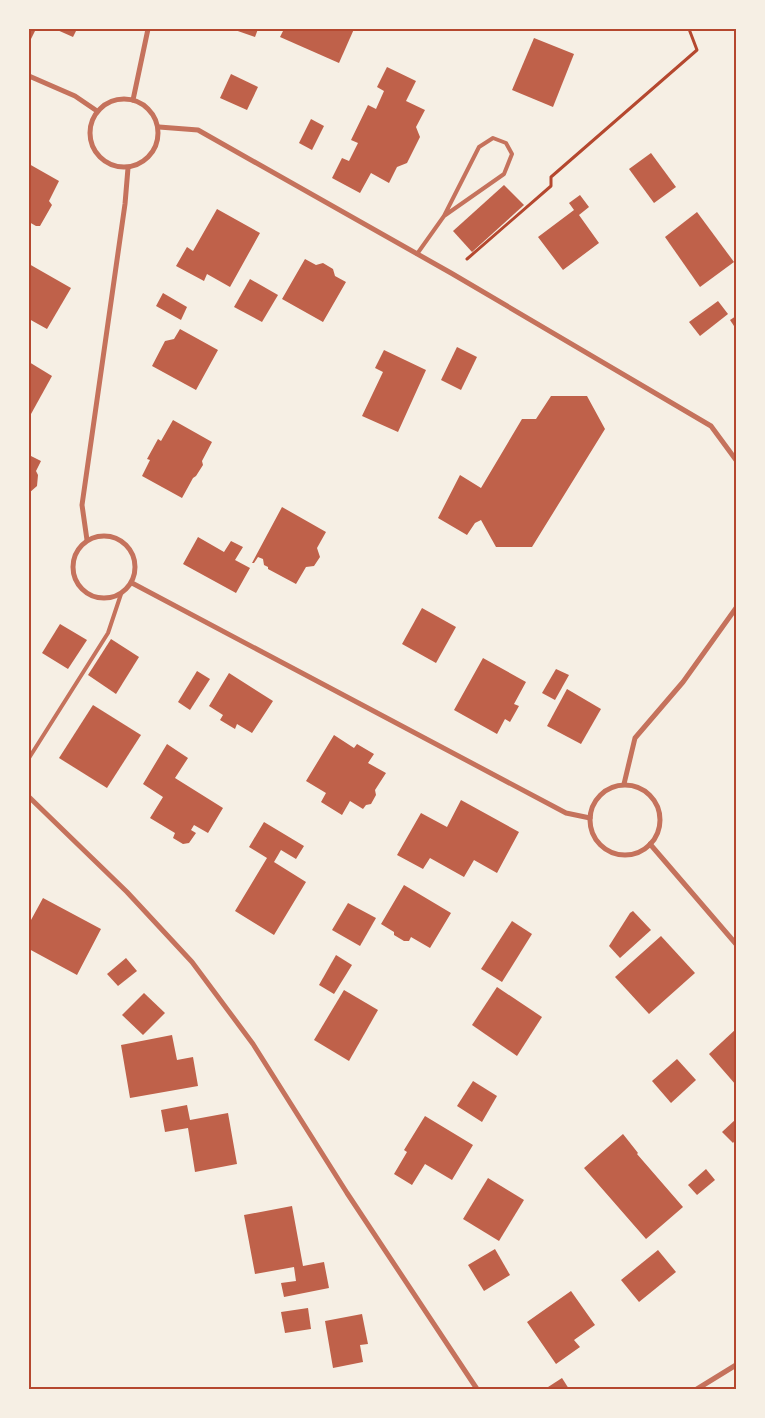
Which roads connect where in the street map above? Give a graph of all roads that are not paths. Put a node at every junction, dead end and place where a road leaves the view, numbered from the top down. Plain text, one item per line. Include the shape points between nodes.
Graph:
1 (148, 29) edge
2 (29, 76) edge
3 (133, 100) junction
4 (97, 111) junction
5 (159, 127) junction
6 (128, 168) junction
7 (444, 216) junction
8 (417, 254) junction
9 (736, 460) edge
10 (87, 540) junction
11 (132, 583) junction
12 (121, 594) junction
13 (736, 608) edge
14 (29, 758) edge
15 (624, 784) junction
16 (29, 798) edge
17 (590, 818) junction
18 (650, 844) junction
19 (736, 944) edge
20 (736, 1365) edge
21 (477, 1389) edge
22 (697, 1389) edge

1 - 3 street
2 - 4 street via 75,96
3 - 4 street via 120,98
3 - 5 street via 145,105
4 - 6 street via 90,126 91,142 98,156 112,166
5 - 6 street via 158,141 152,154
5 - 8 street via 198,130
6 - 10 street via 82,505
7 - 7 lane via 504,174 512,154 506,143 494,138 479,147
7 - 8 lane
8 - 9 street via 712,426
10 - 11 street via 103,535 126,544 132,550 136,566
10 - 12 street via 75,555 74,575 84,591 102,598
11 - 12 street
11 - 17 street via 566,813
12 - 14 lane via 108,633
13 - 15 street via 683,682 635,738
15 - 17 street via 601,795 595,801
15 - 18 street via 640,788 653,798 660,814 659,830
16 - 21 street via 127,892 192,962 253,1044
17 - 18 street via 592,832 611,852 625,855 639,852
18 - 19 street
20 - 22 street

